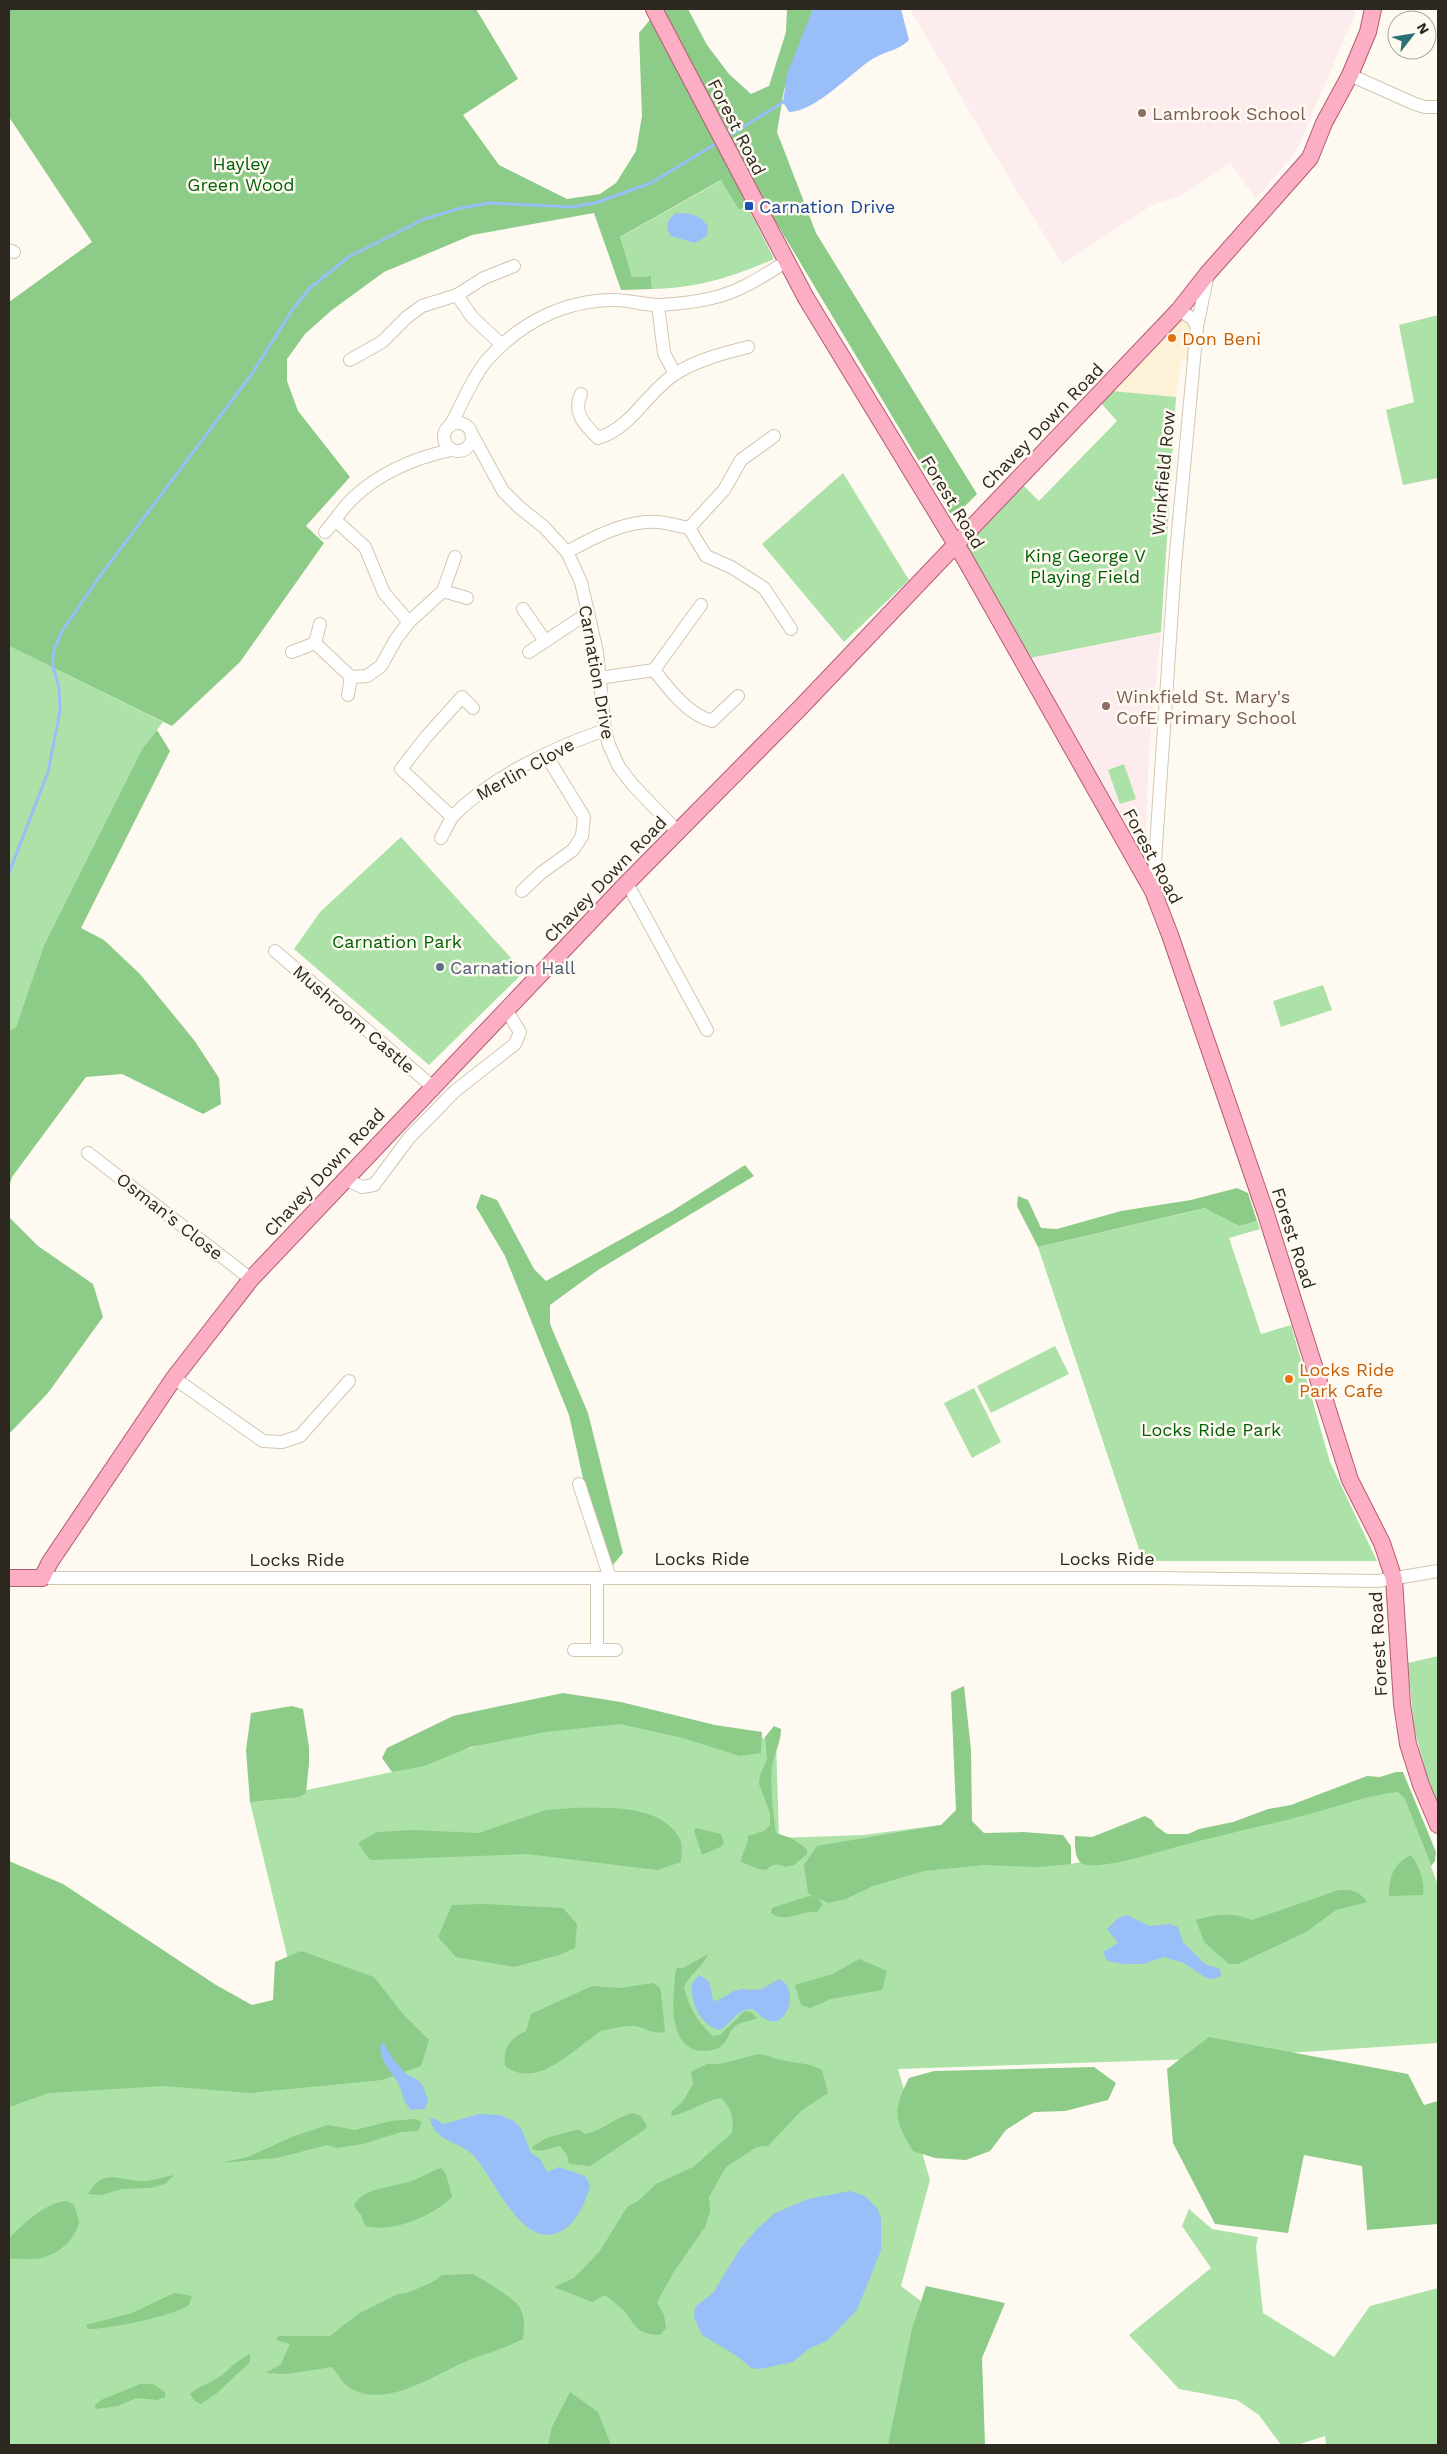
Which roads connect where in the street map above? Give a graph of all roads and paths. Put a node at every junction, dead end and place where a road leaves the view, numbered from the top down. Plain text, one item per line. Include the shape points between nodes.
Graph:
1 (654, 9) edge
2 (1373, 9) edge
3 (1350, 75) junction
4 (1438, 107) edge
5 (787, 261) junction
6 (514, 266) dead end
7 (1208, 273) junction
8 (457, 295) junction
9 (658, 305) junction
10 (1179, 310) junction
11 (1197, 327) junction
12 (502, 345) junction
13 (748, 347) dead end
14 (350, 360) dead end
15 (675, 374) junction
16 (468, 394) junction
17 (581, 394) dead end
18 (450, 426) junction
19 (470, 431) junction
20 (774, 436) dead end
21 (444, 438) junction
22 (453, 450) junction
23 (419, 458) junction
24 (486, 464) junction
25 (335, 520) junction
26 (689, 528) junction
27 (325, 532) dead end
28 (956, 545) junction
29 (567, 552) junction
30 (456, 557) dead end
31 (443, 591) junction
32 (468, 598) dead end
33 (701, 605) dead end
34 (523, 610) dead end
35 (588, 613) junction
36 (409, 622) junction
37 (320, 624) dead end
38 (791, 629) dead end
39 (545, 641) junction
40 (315, 643) junction
41 (292, 652) dead end
42 (529, 652) dead end
43 (654, 670) junction
44 (351, 677) junction
45 (600, 678) junction
46 (348, 695) dead end
47 (738, 696) dead end
48 (473, 708) dead end
49 (605, 730) junction
50 (546, 755) junction
51 (452, 817) junction
52 (678, 832) junction
53 (441, 838) dead end
54 (627, 883) junction
55 (522, 891) dead end
56 (1153, 891) junction
57 (275, 951) dead end
58 (508, 1011) junction
59 (707, 1030) dead end
60 (433, 1087) junction
61 (88, 1153) dead end
62 (345, 1179) junction
63 (251, 1279) junction
64 (174, 1378) junction
65 (349, 1381) dead end
66 (579, 1484) dead end
67 (1438, 1571) edge
68 (9, 1578) edge
69 (42, 1578) junction
70 (603, 1578) junction
71 (1394, 1579) junction
72 (597, 1649) junction
73 (574, 1650) dead end
74 (616, 1650) dead end
75 (1438, 1825) edge

1 - 5 main road, Forest Road
2 - 3 main road via 1368,32
3 - 4 street via 1415,104
3 - 7 main road via 1324,123 1310,158
5 - 9 street, Carnation Drive via 745,288 712,298
5 - 28 main road, Forest Road via 806,298
6 - 8 street via 484,278
7 - 10 main road
7 - 11 street, Winkfield Row
8 - 12 street via 472,318
8 - 14 street via 422,306 406,317 382,342
9 - 12 street, Carnation Drive via 616,300 569,306 526,325
9 - 15 street via 664,354
10 - 11 street
10 - 28 main road, Chavey Down Road
11 - 56 street, Winkfield Row via 1175,564
12 - 16 street, Carnation Drive via 486,361
13 - 15 street via 717,355
15 - 17 street via 625,423 609,435 598,438 580,416 578,401
16 - 18 street, Carnation Drive
16 - 19 street, Carnation Drive
18 - 19 street via 458,422
18 - 21 street, Carnation Drive
19 - 22 street via 468,446
19 - 24 street, Carnation Drive
20 - 26 street via 741,460 724,490
21 - 22 street
21 - 23 street
22 - 23 street
22 - 24 street, Carnation Drive via 471,452
23 - 25 street via 380,477 351,500
24 - 29 street, Carnation Drive via 503,491
25 - 27 street
25 - 36 street via 364,548 384,594
26 - 29 street via 659,522 636,522 590,539
26 - 38 street via 706,556 764,588
28 - 52 main road, Chavey Down Road
28 - 56 main road, Forest Road
29 - 35 street, Carnation Drive via 581,582
30 - 31 street
31 - 32 street
31 - 36 street
33 - 43 street
34 - 39 street
35 - 39 street
35 - 45 street, Carnation Drive
36 - 44 street via 380,666 367,676
37 - 40 street
39 - 42 street
40 - 41 street
40 - 44 street
43 - 45 street
43 - 47 street via 672,693 702,718 712,721
44 - 46 street
45 - 49 street, Carnation Drive
48 - 51 street via 462,697 401,769
49 - 50 street, Merlin Clove
49 - 52 street, Carnation Drive via 620,767 644,799
50 - 51 street, Merlin Clove via 469,800
50 - 55 street via 584,816 582,836 573,850 540,873
51 - 53 street, Merlin Clove
52 - 54 main road, Chavey Down Road
54 - 58 main road, Chavey Down Road
54 - 59 street
56 - 71 main road, Forest Road via 1266,1214 1350,1480 1382,1542
57 - 60 street, Mushroom Castle
58 - 60 main road, Chavey Down Road
58 - 62 street via 520,1032 515,1044 455,1091 409,1138 374,1185 362,1187
60 - 62 main road, Chavey Down Road
61 - 63 street, Osman's Close
62 - 63 main road, Chavey Down Road
63 - 64 main road, Chavey Down Road
64 - 65 street via 263,1441 282,1442 300,1436
64 - 69 main road, Chavey Down Road
66 - 70 street
67 - 71 street, Locks Ride
68 - 69 main road, Locks Ride
69 - 70 street, Locks Ride
70 - 71 street, Locks Ride
70 - 72 street
71 - 75 main road, Forest Road via 1402,1704 1408,1744
72 - 73 street
72 - 74 street

